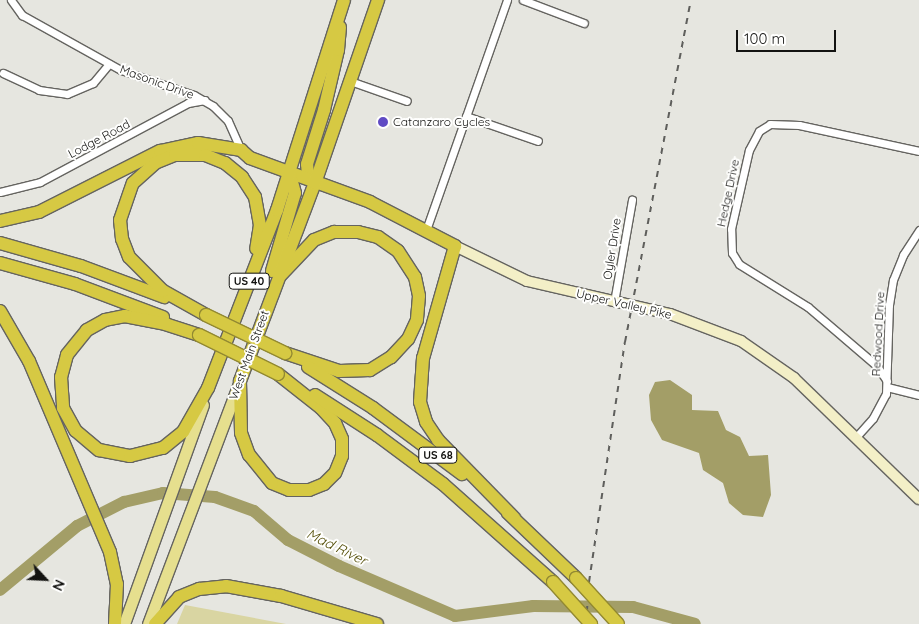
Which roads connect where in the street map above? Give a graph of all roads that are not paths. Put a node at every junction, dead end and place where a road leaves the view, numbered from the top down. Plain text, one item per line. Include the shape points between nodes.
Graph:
1 (11, 0) edge
2 (345, 0) edge
3 (378, 0) edge
4 (507, 0) edge
5 (523, 0) edge
6 (584, 23) dead end
7 (109, 64) junction
8 (1, 74) edge
9 (350, 81) junction
10 (205, 100) junction
11 (407, 101) dead end
12 (466, 116) junction
13 (538, 141) dead end
14 (241, 150) junction
15 (919, 152) edge
16 (290, 174) junction
17 (314, 183) junction
18 (0, 192) edge
19 (632, 200) dead end
20 (0, 221) edge
21 (426, 230) junction
22 (919, 230) edge
23 (0, 243) edge
24 (455, 246) junction
25 (0, 263) edge
26 (254, 268) junction
27 (275, 282) junction
28 (614, 302) junction
29 (0, 311) edge
30 (206, 315) junction
31 (261, 320) junction
32 (199, 335) junction
33 (285, 353) junction
34 (278, 374) junction
35 (240, 381) junction
36 (887, 384) junction
37 (208, 388) junction
38 (919, 395) edge
39 (856, 437) junction
40 (919, 499) edge
41 (514, 518) junction
42 (115, 624) edge
43 (124, 624) edge
44 (148, 624) edge
45 (155, 624) edge
46 (377, 624) edge
47 (592, 624) edge
48 (618, 624) edge

1 - 7 street, Masonic Drive via 22,15
2 - 16 highway, West Main Street / US 40
2 - 17 highway via 338,50 307,164 307,172
3 - 9 highway, West Main Street / US 40
4 - 12 street
5 - 6 street
7 - 8 street via 93,83 67,94 49,93
7 - 10 street, Masonic Drive
9 - 11 street
9 - 17 highway, West Main Street / US 40
10 - 14 street, Masonic Drive via 228,121
10 - 18 street, Lodge Road via 188,103 40,182
12 - 13 street
12 - 21 street
14 - 16 highway via 250,158
14 - 20 highway via 198,143 173,147 39,212
15 - 36 street, Hedge Drive via 786,123 770,124 759,131 749,150 731,228 732,253 739,264 808,307 877,366
16 - 17 highway, Upper Valley Pike
16 - 26 highway, West Main Street / US 40
16 - 31 highway via 295,193 266,288
17 - 21 highway, Upper Valley Pike via 364,200
17 - 27 highway, West Main Street / US 40
19 - 28 street, Oyler Drive
21 - 24 highway, Upper Valley Pike
22 - 36 street, Redwood Drive via 903,255 894,280 889,305
23 - 30 highway, US 68 via 112,276
24 - 28 street, Upper Valley Pike via 527,281
24 - 41 highway via 423,358 419,388 421,411 438,440
25 - 32 highway, US 68 via 115,298
26 - 30 highway via 260,225 258,205 236,170 215,158 184,154 164,158 139,176 127,194 120,220 122,239 129,257 163,291
26 - 37 highway, West Main Street / US 40
27 - 31 highway, West Main Street / US 40
27 - 33 highway via 307,245 324,236 347,231 368,234 387,243 411,267 418,287 419,310 413,330 400,349 370,370 348,372
28 - 39 street, Upper Valley Pike via 696,322 740,341 794,378
29 - 42 highway via 29,361 108,547 117,584
30 - 33 highway, US 68, bridge
31 - 35 highway, West Main Street / US 40
32 - 34 highway, US 68, bridge
32 - 37 highway via 125,316 97,324 79,338 67,355 61,377 62,400 76,431 90,444 108,453 140,456 174,442
33 - 41 highway, US 68 via 417,439
34 - 35 highway via 321,408 340,431 343,448 339,464 330,478 316,488 290,490 272,483 257,468 241,433
34 - 47 highway, US 68, bridge via 341,410 414,462 553,582
35 - 44 main road, West Main Street / US 40
36 - 38 street
36 - 39 street, Redwood Drive via 873,418
37 - 43 main road, West Main Street / US 40
39 - 40 street, Upper Valley Pike
41 - 48 highway, US 68, bridge
45 - 46 highway via 179,597 215,586 246,588 281,596

